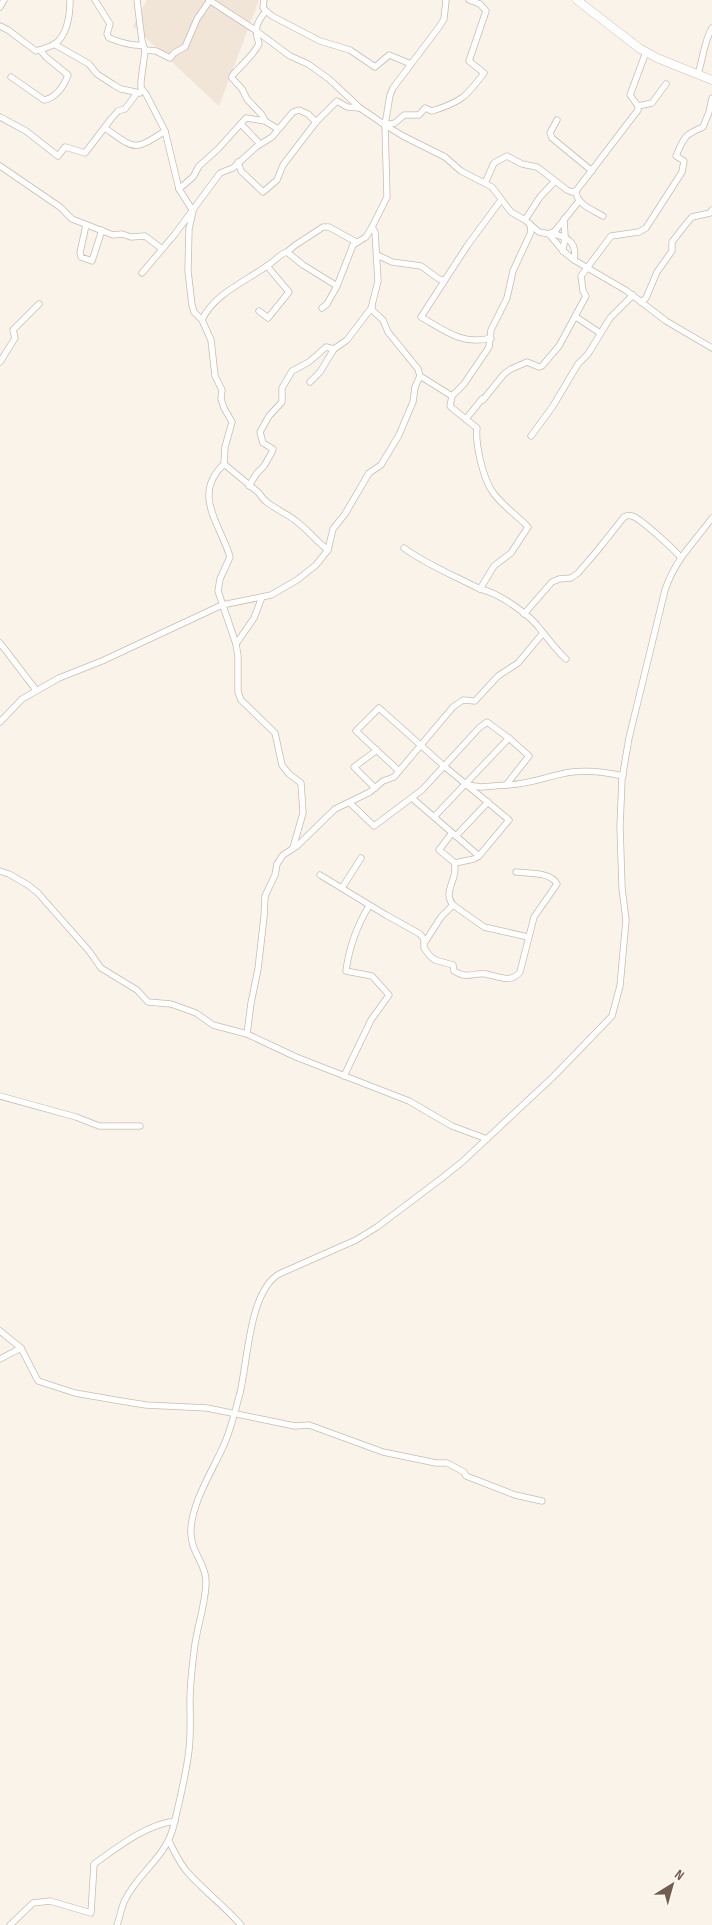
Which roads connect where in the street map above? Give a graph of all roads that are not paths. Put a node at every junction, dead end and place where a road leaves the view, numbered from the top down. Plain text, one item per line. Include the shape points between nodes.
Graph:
1 (4, 0) edge
2 (70, 0) edge
3 (95, 0) edge
4 (137, 0) edge
5 (210, 0) edge
6 (264, 0) edge
7 (446, 0) edge
8 (469, 0) edge
9 (577, 0) edge
10 (0, 7) edge
11 (266, 11) junction
12 (0, 26) edge
13 (712, 28) edge
14 (255, 30) junction
15 (54, 44) junction
16 (144, 47) junction
17 (40, 50) junction
18 (646, 52) junction
19 (411, 64) junction
20 (698, 74) junction
21 (11, 77) dead end
22 (712, 80) edge
23 (666, 84) dead end
24 (340, 90) junction
25 (140, 93) junction
26 (712, 98) edge
27 (337, 101) junction
28 (638, 106) junction
29 (255, 108) junction
30 (360, 108) junction
31 (0, 117) edge
32 (246, 118) junction
33 (557, 120) dead end
34 (265, 121) junction
35 (316, 122) junction
36 (241, 124) junction
37 (385, 125) junction
38 (105, 128) junction
39 (278, 129) junction
40 (165, 132) junction
41 (260, 144) junction
42 (238, 162) junction
43 (0, 166) edge
44 (592, 171) junction
45 (555, 181) junction
46 (485, 183) junction
47 (179, 189) junction
48 (576, 191) junction
49 (501, 200) junction
50 (579, 201) junction
51 (712, 210) edge
52 (193, 212) junction
53 (603, 216) dead end
54 (564, 219) junction
55 (528, 222) junction
56 (86, 225) junction
57 (372, 227) junction
58 (102, 230) junction
59 (531, 232) junction
60 (539, 232) junction
61 (550, 234) junction
62 (565, 236) junction
63 (356, 242) junction
64 (162, 249) junction
65 (563, 251) junction
66 (287, 252) junction
67 (377, 255) junction
68 (574, 260) junction
69 (267, 266) junction
70 (588, 269) junction
71 (142, 273) dead end
72 (444, 280) junction
73 (337, 286) junction
74 (633, 295) junction
75 (644, 300) junction
76 (39, 304) dead end
77 (372, 307) junction
78 (322, 308) dead end
79 (259, 311) dead end
80 (576, 317) junction
81 (202, 320) junction
82 (600, 333) junction
83 (491, 338) junction
84 (712, 348) edge
85 (334, 350) junction
86 (0, 362) edge
87 (420, 376) junction
88 (310, 382) dead end
89 (452, 396) junction
90 (466, 419) junction
91 (531, 436) dead end
92 (224, 464) junction
93 (249, 486) junction
94 (712, 518) edge
95 (404, 548) dead end
96 (328, 550) junction
97 (680, 557) junction
98 (480, 590) junction
99 (262, 597) junction
100 (222, 606) junction
101 (524, 614) junction
102 (543, 634) junction
103 (0, 643) edge
104 (236, 644) junction
105 (566, 659) dead end
106 (36, 690) junction
107 (0, 722) edge
108 (509, 738) junction
109 (421, 745) junction
110 (377, 750) junction
111 (444, 766) junction
112 (399, 770) junction
113 (623, 776) junction
114 (466, 784) junction
115 (506, 785) junction
116 (375, 788) junction
117 (412, 798) junction
118 (488, 802) junction
119 (350, 803) junction
120 (434, 817) junction
121 (454, 835) junction
122 (293, 848) junction
123 (479, 856) junction
124 (361, 858) dead end
125 (455, 863) junction
126 (0, 871) edge
127 (516, 872) dead end
128 (320, 875) dead end
129 (342, 888) junction
130 (453, 905) junction
131 (370, 906) junction
132 (528, 937) junction
133 (425, 942) junction
134 (247, 1034) junction
135 (344, 1076) junction
136 (0, 1096) edge
137 (140, 1126) dead end
138 (487, 1140) junction
139 (0, 1331) edge
140 (21, 1348) junction
141 (0, 1359) edge
142 (235, 1414) junction
143 (542, 1501) dead end
144 (175, 1821) junction
145 (169, 1841) junction
146 (10, 1925) edge
147 (118, 1925) edge
148 (241, 1925) edge

1 - 10 street
2 - 15 street via 70,19
3 - 16 street via 110,24 109,38
4 - 16 street
5 - 14 street
5 - 16 street via 181,50 170,58
6 - 11 street
7 - 19 street via 444,18
8 - 37 street via 480,4 486,12 469,61 484,73 462,99 432,111 425,108 419,115 404,116
9 - 18 main road via 623,38
11 - 14 street
11 - 19 street via 320,41 350,50 375,67 389,55
12 - 17 street via 36,52
13 - 20 street
14 - 24 street via 290,56 308,64
14 - 29 street via 259,44 249,60 232,76
15 - 17 street
15 - 25 street via 88,64 114,85
16 - 25 street
17 - 21 street via 68,75 64,85 50,99 44,100
18 - 20 main road
18 - 28 street via 630,94
19 - 37 street via 390,95
20 - 22 main road
23 - 28 street via 652,103
24 - 27 street
24 - 30 street
25 - 38 street via 125,109 118,111
25 - 40 street
26 - 70 street via 703,127 688,133 683,140 676,156 684,161 682,172 651,221 639,232 611,236
27 - 30 street via 347,107
27 - 35 street
28 - 44 street via 635,116
29 - 32 street
29 - 34 street
30 - 37 street
31 - 38 street via 26,131 58,156 65,146 84,153
32 - 34 street
32 - 36 street
33 - 44 street via 550,133 552,138
34 - 39 street
35 - 39 street via 299,110 293,112
35 - 42 street via 283,165 277,180 263,192 241,171
36 - 41 street
36 - 47 street
37 - 46 street
37 - 57 street via 386,197
38 - 40 street via 131,146 143,145
39 - 41 street
40 - 47 street
41 - 42 street
42 - 52 street via 220,174
43 - 56 street via 60,207 72,219
44 - 48 street
45 - 46 street via 537,167 507,156 494,163
45 - 48 street via 567,190
45 - 55 street via 540,197
46 - 49 street
47 - 52 street
48 - 50 street
49 - 55 street via 511,212
49 - 72 street
50 - 53 street
50 - 54 street
51 - 75 street via 692,217 672,242 672,251 657,272
52 - 64 street
52 - 81 street via 189,229 188,271 192,306
54 - 61 street
54 - 62 street
55 - 59 street
55 - 60 street
56 - 58 street
56 - 58 street via 80,253 81,257 92,261
57 - 63 street via 366,237
57 - 67 street
58 - 64 street via 113,235 145,236
59 - 60 street
59 - 83 street via 517,261 510,290 491,330
60 - 61 street
61 - 62 street
61 - 65 street
62 - 65 street
62 - 68 street via 574,246
63 - 66 street via 329,227 322,227
63 - 73 street
64 - 71 street
65 - 68 street
66 - 69 street
66 - 73 street
67 - 72 street via 392,262 420,266
67 - 77 street via 378,281
68 - 70 street
69 - 79 street via 289,292 268,318
69 - 81 street via 218,300
70 - 74 street
70 - 80 street via 581,276 586,296
72 - 83 street via 421,317 466,340
73 - 78 street
74 - 75 street
74 - 82 street via 613,314
75 - 84 street via 648,308 666,321
76 - 86 street via 14,330 15,338
77 - 85 street via 347,340
77 - 87 street
80 - 82 street
80 - 90 street via 544,365 539,367 527,362 510,369
81 - 92 street via 211,340 221,399 232,422
82 - 91 street
83 - 89 street via 481,359
85 - 88 street
85 - 93 street via 326,348 292,371 282,388 282,402 260,432 263,443 273,449 272,452
87 - 89 street
87 - 96 street via 399,435 381,465 369,473 332,529
89 - 90 street via 450,406
90 - 98 street via 477,428 476,437 491,490 528,527 516,547 494,566
92 - 93 street
92 - 100 street via 212,480 209,498 211,514 230,557 218,591
93 - 96 street via 262,499 295,520
94 - 97 street
95 - 98 street via 424,563
96 - 99 street via 297,580
97 - 101 street via 642,523 632,516 624,516 578,573 552,582
97 - 113 street via 665,590
98 - 101 street via 489,591
99 - 100 street
99 - 104 street via 254,618
100 - 104 street
100 - 106 street
101 - 102 street
102 - 105 street
102 - 109 street via 518,663 498,676 479,698 463,700 453,707
103 - 106 street
104 - 122 street via 241,700 275,733 282,765 301,783 303,813
106 - 107 street via 22,699
108 - 111 street via 491,724 484,724
108 - 114 street
108 - 115 street via 529,756
109 - 110 street via 379,708 356,731
109 - 111 street
109 - 112 street
110 - 112 street
110 - 116 street via 354,767
111 - 114 street
111 - 117 street
112 - 116 street via 394,777
113 - 115 street via 594,771 571,772 522,785
113 - 138 street via 620,826 626,920 620,986 612,1016
114 - 115 street via 481,787
114 - 118 street
114 - 120 street
116 - 119 street
117 - 119 street via 374,826
117 - 120 street
118 - 121 street
118 - 123 street via 509,820
119 - 122 street via 335,809
120 - 121 street
121 - 123 street
121 - 125 street via 439,850
122 - 134 street via 277,864 265,896 258,969
123 - 125 street
124 - 129 street
125 - 130 street via 449,891
126 - 134 street via 38,893 101,968 137,990 148,1002 171,1004 196,1013 213,1025
127 - 132 street via 547,876 557,884 534,917
128 - 129 street
129 - 131 street
130 - 132 street via 484,927
130 - 133 street
131 - 133 street via 420,934
131 - 135 street via 350,948 346,971 372,976 389,995 372,1020
132 - 133 street via 520,972 514,978 458,973 453,965 430,956 424,948
134 - 135 street
135 - 138 street via 409,1101 452,1126
136 - 137 street via 98,1126
138 - 142 street via 377,1227 356,1240 272,1278 262,1291 256,1310
139 - 140 street
140 - 141 street
140 - 142 street via 38,1381 56,1388 146,1405 207,1408
142 - 143 street via 309,1426 383,1452 447,1463 466,1476
142 - 144 street via 195,1508 191,1526 191,1542 204,1569 206,1584 194,1650 189,1750
144 - 145 street
144 - 146 street via 162,1823 128,1841 94,1864 91,1912 50,1901 33,1903
145 - 147 street via 125,1899
145 - 148 street via 188,1874

